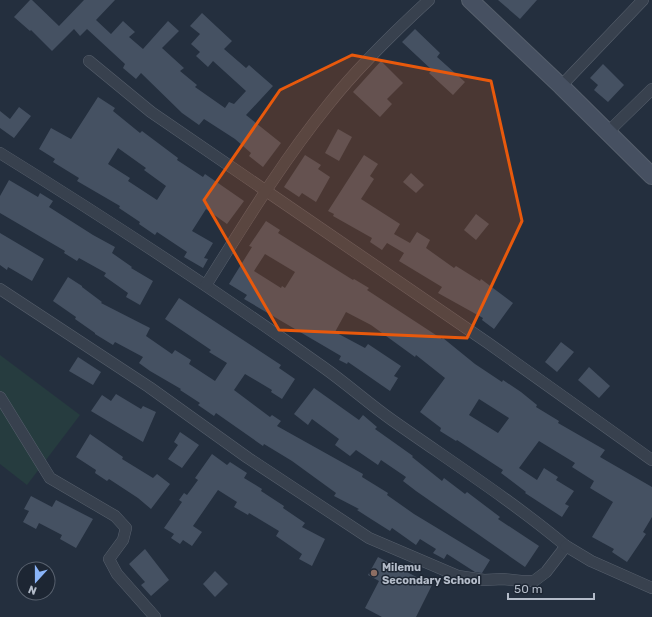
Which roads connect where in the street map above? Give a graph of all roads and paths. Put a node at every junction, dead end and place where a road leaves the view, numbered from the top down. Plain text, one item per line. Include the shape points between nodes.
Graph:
1 (429, 0) edge
2 (643, 0) edge
3 (477, 2) edge
4 (88, 61) dead end
5 (561, 86) junction
6 (652, 89) edge
7 (607, 133) junction
8 (0, 153) edge
9 (652, 176) edge
10 (265, 190) junction
11 (206, 285) junction
12 (0, 289) edge
13 (0, 397) edge
14 (652, 460) edge
15 (566, 546) junction
16 (652, 588) edge
17 (155, 617) edge

1 - 10 street via 370,56 329,104
2 - 5 street
3 - 5 street
4 - 10 street via 151,112
5 - 7 street
6 - 7 street
7 - 9 street
8 - 11 street
10 - 11 street
10 - 14 street via 488,343
11 - 15 street via 325,368 390,419
12 - 15 street via 142,382 248,458 369,538 458,576 484,580 534,581 546,572
13 - 17 street via 50,478 115,516 126,528 123,540 109,559 117,574
15 - 16 street via 591,561

